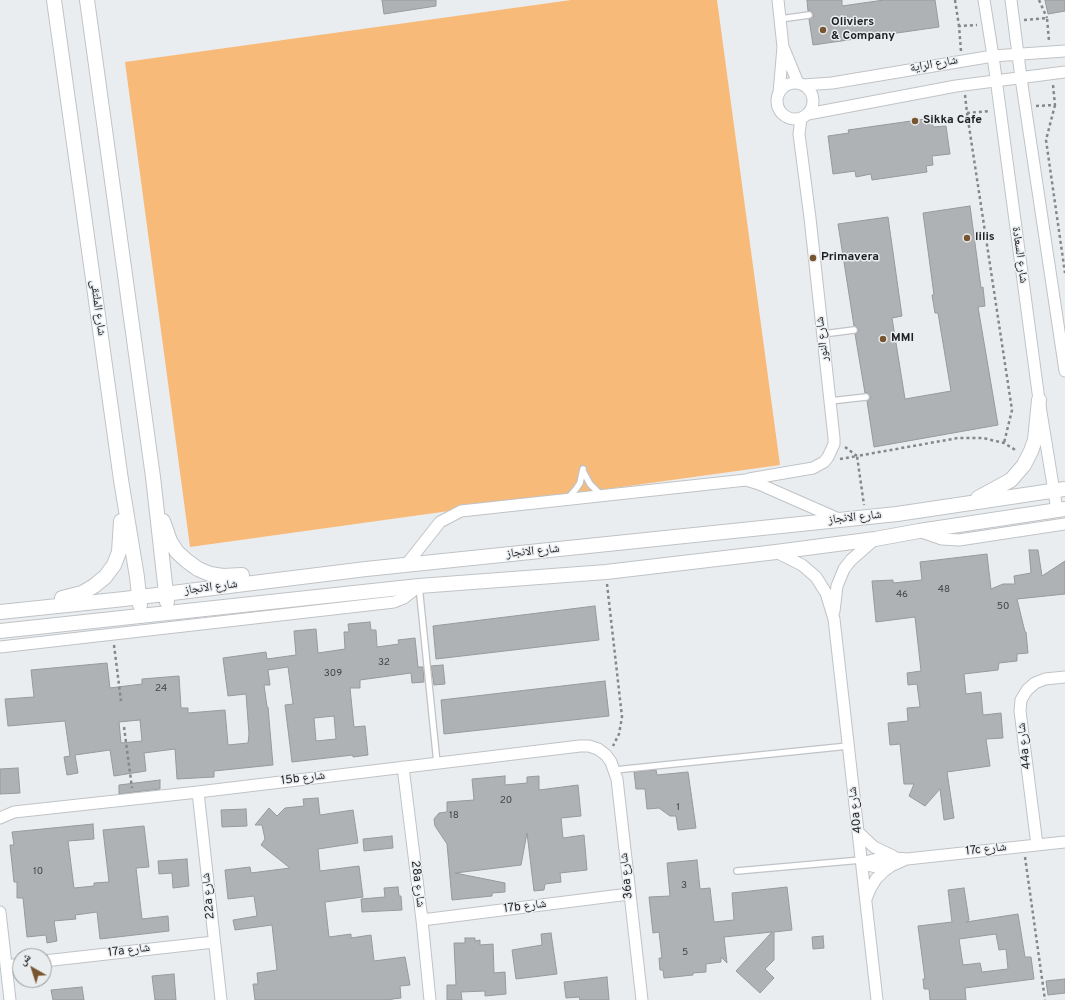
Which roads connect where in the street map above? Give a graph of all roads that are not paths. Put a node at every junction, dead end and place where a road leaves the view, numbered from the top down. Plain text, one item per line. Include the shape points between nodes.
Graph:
1 (54, 0) edge
2 (87, 0) edge
3 (778, 0) edge
4 (984, 0) edge
5 (1011, 0) edge
6 (809, 15) dead end
7 (780, 19) junction
8 (783, 47) junction
9 (1065, 51) edge
10 (1019, 54) junction
11 (993, 56) junction
12 (1065, 72) edge
13 (1021, 78) junction
14 (995, 80) junction
15 (801, 84) junction
16 (779, 93) junction
17 (800, 117) junction
18 (854, 330) dead end
19 (823, 334) junction
20 (1065, 371) edge
21 (866, 397) dead end
22 (1039, 400) junction
23 (830, 401) junction
24 (153, 477) junction
25 (121, 480) junction
26 (746, 480) junction
27 (1059, 490) edge
28 (602, 495) junction
29 (567, 499) junction
30 (970, 502) junction
31 (1061, 509) edge
32 (841, 520) junction
33 (1065, 524) edge
34 (919, 531) junction
35 (875, 539) junction
36 (776, 552) junction
37 (406, 565) junction
38 (366, 569) junction
39 (419, 586) junction
40 (165, 594) junction
41 (139, 597) junction
42 (0, 604) edge
43 (0, 612) edge
44 (168, 614) junction
45 (141, 616) junction
46 (834, 619) junction
47 (0, 631) edge
48 (0, 647) edge
49 (1065, 677) edge
50 (848, 746) junction
51 (606, 755) joint
52 (437, 763) junction
53 (403, 767) junction
54 (615, 770) junction
55 (198, 792) junction
56 (0, 818) edge
57 (858, 832) junction
58 (1065, 842) edge
59 (1037, 845) junction
60 (893, 861) junction
61 (861, 862) junction
62 (737, 871) dead end
63 (629, 894) junction
64 (865, 899) junction
65 (0, 912) edge
66 (422, 920) junction
67 (214, 942) junction
68 (52, 960) edge
69 (12, 965) edge
70 (6, 966) junction
71 (10, 1000) edge
72 (221, 1000) edge
73 (430, 1000) edge
74 (642, 1000) edge
75 (877, 1000) edge

1 - 25 street, شارع الملتقى
2 - 24 street
3 - 7 street
4 - 11 street, شارع السعادة
5 - 10 street
6 - 7 lane
7 - 8 street
8 - 15 street
8 - 16 street
9 - 10 street, شارع الراية
10 - 11 street, شارع الراية
10 - 13 street
11 - 14 street, شارع السعادة
11 - 15 street, شارع الراية via 832,83
12 - 13 street, شارع الراية
13 - 14 street, شارع الراية
13 - 20 street
14 - 17 street, شارع الراية
14 - 22 street, شارع السعادة
15 - 16 street via 787,85
15 - 17 street via 813,98 811,109
16 - 17 street via 779,108 786,117
17 - 19 street, شارع النور via 799,134
18 - 19 lane
19 - 23 street, شارع النور
21 - 23 lane
22 - 27 street, شارع السعادة
22 - 30 street via 1029,458 1011,480
23 - 26 street, شارع النور via 834,438 832,451 824,462 813,468
24 - 38 street via 170,541 187,562 198,569 223,576 324,566
24 - 40 street
25 - 41 street, شارع الملتقى
25 - 42 street via 119,552 105,577 82,593 68,597
26 - 28 street
26 - 32 street
27 - 30 street, شارع الانجاز
27 - 31 street, شارع السعادة
28 - 29 street
28 - 29 lane via 595,491 585,477 583,469 580,483
29 - 37 street via 461,511 440,522
30 - 32 street, شارع الانجاز
31 - 34 street, شارع الانجاز
32 - 37 street, شارع الانجاز
33 - 34 street, شارع الانجاز via 959,540 942,539
34 - 35 street, شارع الانجاز
35 - 36 street, شارع الانجاز
35 - 46 street, 40a شارع via 844,569 837,586
36 - 39 street, شارع الانجاز via 606,572
36 - 46 street, 40a شارع via 802,565 816,577 826,593
37 - 38 street, شارع الانجاز
38 - 40 street, شارع الانجاز
39 - 44 street, شارع الانجاز
39 - 48 street via 404,598 394,602
39 - 52 lane
40 - 41 street, شارع الانجاز
40 - 44 street
41 - 43 street, شارع الانجاز
41 - 45 street, شارع الملتقى
44 - 45 street, شارع الانجاز
45 - 47 street, شارع الانجاز
46 - 50 street, 40a شارع
49 - 59 street, 44a شارع via 1035,683 1021,700 1020,711
50 - 54 lane
50 - 57 street, 40a شارع
51 - 52 street, 15b شارع via 590,746 580,746
51 - 54 street, 36a شارع
52 - 53 street, 15b شارع
53 - 55 street, 15b شارع
53 - 66 street, 28a شارع
54 - 63 street, 36a شارع
55 - 56 street, 15b شارع via 14,812
55 - 67 street, 22a شارع
57 - 60 street, 17c شارع
57 - 61 street, 40a شارع
58 - 59 street, 17c شارع
59 - 60 street, 17c شارع
60 - 61 street, 17c شارع via 877,858
60 - 64 street via 876,879
61 - 62 lane
61 - 64 street, 40a شارع
63 - 66 street, 17b شارع
63 - 74 street, 36a شارع
64 - 75 street, 40a شارع
65 - 70 street
66 - 73 street, 28a شارع
67 - 68 street, 17a شارع
67 - 72 street, 22a شارع
69 - 70 street
70 - 71 street

